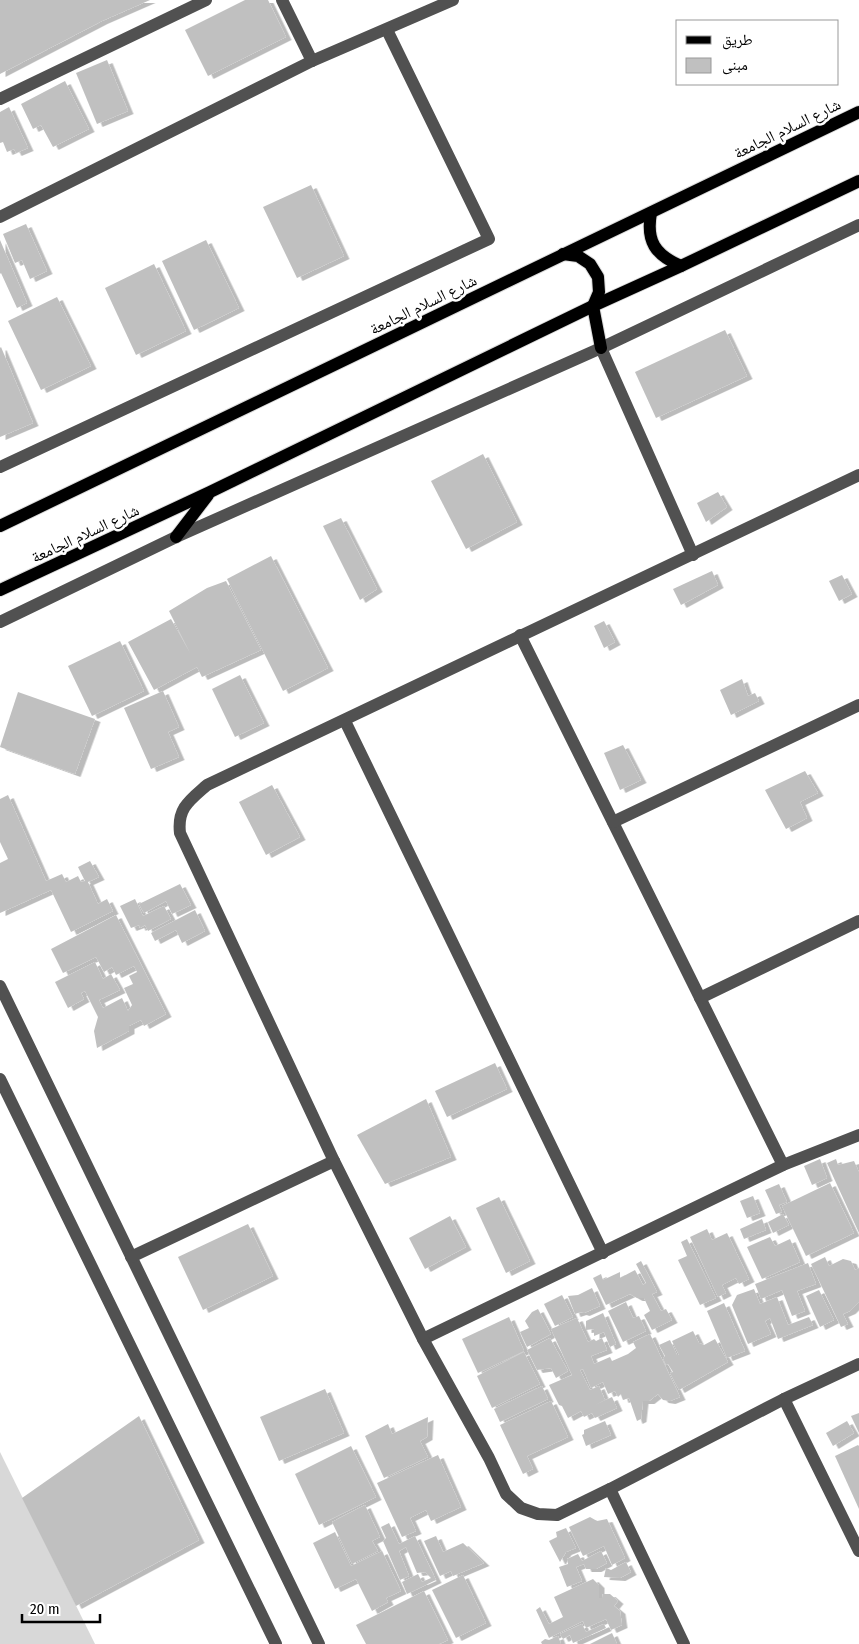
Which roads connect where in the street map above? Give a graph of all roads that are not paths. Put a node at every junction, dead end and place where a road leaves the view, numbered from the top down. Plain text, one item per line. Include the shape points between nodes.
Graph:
1 (206, 0) edge
2 (282, 0) edge
3 (453, 0) edge
4 (387, 30) junction
5 (312, 61) junction
6 (0, 99) edge
7 (859, 112) edge
8 (859, 181) edge
9 (651, 213) junction
10 (0, 217) edge
11 (859, 225) edge
12 (563, 254) junction
13 (681, 266) junction
14 (593, 306) junction
15 (601, 348) junction
16 (0, 467) edge
17 (859, 475) edge
18 (210, 492) junction
19 (0, 526) edge
20 (176, 537) junction
21 (693, 555) junction
22 (0, 590) edge
23 (0, 623) edge
24 (520, 635) junction
25 (859, 705) edge
26 (345, 720) junction
27 (613, 822) junction
28 (859, 921) edge
29 (0, 986) edge
30 (700, 998) junction
31 (0, 1079) edge
32 (859, 1135) edge
33 (334, 1161) junction
34 (783, 1165) junction
35 (603, 1253) junction
36 (131, 1257) junction
37 (423, 1339) junction
38 (859, 1364) edge
39 (784, 1399) junction
40 (610, 1489) junction
41 (859, 1551) edge
42 (276, 1644) edge
43 (319, 1644) edge
44 (684, 1644) edge

1 - 6 street
2 - 5 street
3 - 4 street
4 - 5 street
4 - 16 street via 488,239
5 - 10 street
7 - 9 main road, شارع السلام الجامعة
8 - 13 main road, شارع السلام الجامعة
9 - 12 main road, شارع السلام الجامعة
9 - 13 main road via 651,240 668,261
11 - 15 street
12 - 14 main road via 578,256 590,264 598,277 599,292
12 - 19 main road, شارع السلام الجامعة
13 - 14 main road, شارع السلام الجامعة
14 - 15 main road
14 - 18 main road, شارع السلام الجامعة
15 - 20 street
15 - 21 street
17 - 21 street
18 - 20 main road
18 - 22 main road, شارع السلام الجامعة
20 - 23 street
21 - 24 street
24 - 26 street
24 - 27 street
25 - 27 street
26 - 33 street via 207,785 188,802 178,821 180,833
26 - 35 street
27 - 30 street
28 - 30 street
29 - 36 street
30 - 34 street
31 - 42 street
32 - 34 street
33 - 36 street
33 - 37 street
34 - 35 street
35 - 37 street
36 - 43 street
37 - 40 street via 506,1494 521,1508 538,1514 557,1514
38 - 39 street
39 - 40 street
39 - 41 street
40 - 44 street

